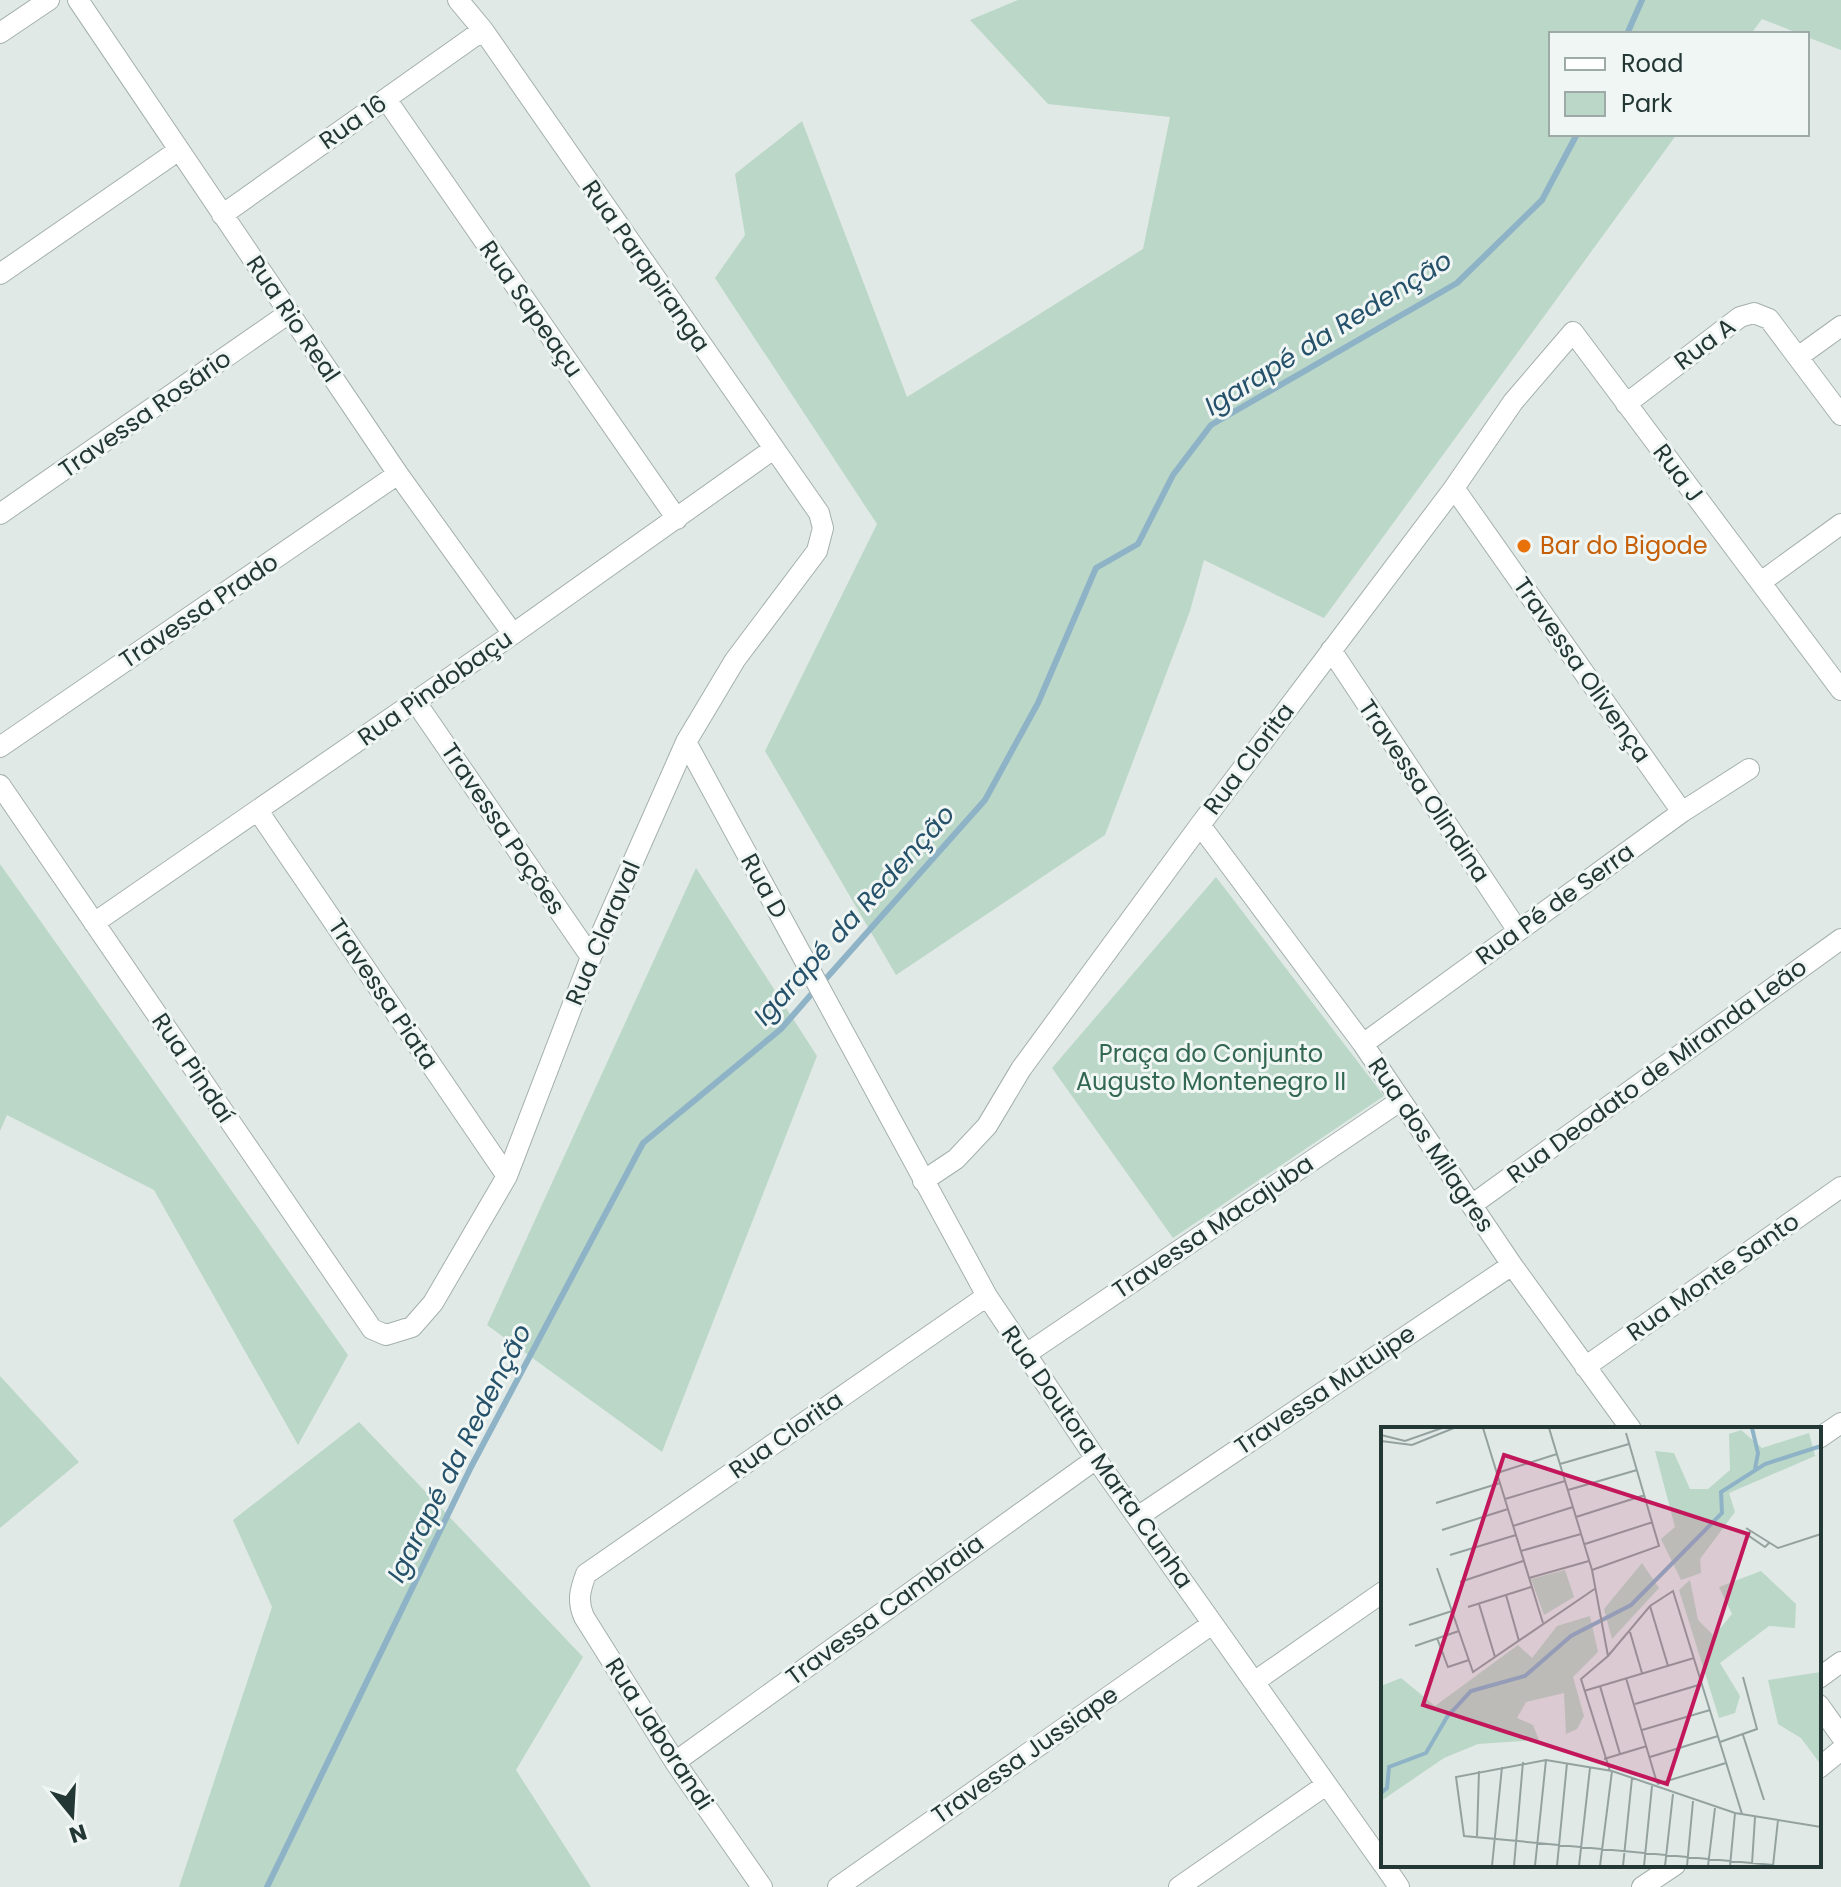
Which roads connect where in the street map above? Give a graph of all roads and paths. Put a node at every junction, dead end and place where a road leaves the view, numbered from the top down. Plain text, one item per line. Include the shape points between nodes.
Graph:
1 (49, 0) edge
2 (78, 0) edge
3 (458, 0) edge
4 (483, 30) junction
5 (0, 33) edge
6 (386, 99) junction
7 (179, 150) junction
8 (222, 215) junction
9 (0, 274) edge
10 (289, 313) junction
11 (1841, 326) edge
12 (1573, 332) joint
13 (1798, 357) junction
14 (1626, 404) junction
15 (1841, 415) edge
16 (772, 450) junction
17 (398, 474) junction
18 (1454, 488) junction
19 (0, 514) edge
20 (677, 519) junction
21 (1841, 524) edge
22 (823, 538) joint
23 (1761, 582) junction
24 (513, 634) junction
25 (1331, 650) junction
26 (1841, 690) edge
27 (415, 701) junction
28 (686, 742) junction
29 (0, 747) edge
30 (1749, 769) dead end
31 (0, 785) edge
32 (258, 811) junction
33 (1682, 812) junction
34 (1200, 825) junction
35 (94, 923) junction
36 (1518, 931) junction
37 (1841, 939) edge
38 (591, 957) junction
39 (843, 1030) joint
40 (1363, 1044) junction
41 (1400, 1101) junction
42 (507, 1176) junction
43 (923, 1181) junction
44 (1841, 1187) edge
45 (1473, 1204) junction
46 (1512, 1265) junction
47 (987, 1296) junction
48 (398, 1333) joint
49 (1026, 1354) junction
50 (1585, 1367) junction
51 (1841, 1423) edge
52 (1625, 1427) edge
53 (1821, 1437) edge
54 (1096, 1459) junction
55 (1139, 1516) junction
56 (586, 1574) joint
57 (1381, 1593) edge
58 (1212, 1624) junction
59 (1841, 1662) edge
60 (1821, 1677) edge
61 (1254, 1682) junction
62 (1821, 1708) edge
63 (1841, 1736) edge
64 (1841, 1750) edge
65 (675, 1762) junction
66 (1821, 1766) edge
67 (1326, 1785) junction
68 (1375, 1836) edge
69 (1381, 1857) edge
70 (1385, 1867) edge
71 (1672, 1867) edge
72 (762, 1887) edge
73 (838, 1887) edge
74 (1179, 1887) edge
75 (1399, 1887) edge
76 (1642, 1887) edge

1 - 5 street
2 - 7 street, Rua Rio Real
3 - 4 street, Rua Parapiranga
4 - 6 street, Rua 16
4 - 16 street, Rua Parapiranga
6 - 8 street, Rua 16
6 - 20 street, Rua Sapeaçu
7 - 8 street, Rua Rio Real
7 - 9 street
8 - 10 street, Rua Rio Real
10 - 17 street, Rua Rio Real
10 - 19 street, Travessa Rosário
11 - 13 street
12 - 14 street, Rua J
12 - 18 street, Rua Clorita via 1513,402
13 - 14 street, Rua A via 1769,319 1754,313 1740,317
13 - 15 street, Rua A
14 - 23 street, Rua J
16 - 20 street, Rua Pindobaçu
16 - 22 street, Rua Parapiranga via 819,513
17 - 24 street, Rua Rio Real
17 - 29 street, Travessa Prado
18 - 25 street, Rua Clorita
18 - 33 street, Travessa Olivença
20 - 24 street, Rua Pindobaçu
21 - 23 street
22 - 28 street, Rua Claraval via 735,660
23 - 26 street, Rua J
24 - 27 street, Rua Pindobaçu
25 - 34 street, Rua Clorita
25 - 36 street, Travessa Olindina
27 - 32 street, Rua Pindobaçu
27 - 38 street, Travessa Poções
28 - 38 street, Rua Claraval
28 - 39 street, Rua D
30 - 33 street, Rua Pé de Serra
31 - 35 street, Rua Pindaí
32 - 35 street, Rua Pindobaçu
32 - 42 street, Travessa Piata
33 - 36 street, Rua Pé de Serra
34 - 40 street, Rua dos Milagres
34 - 43 street, Rua Clorita via 973,1143
35 - 48 street, Rua Pindaí via 372,1329
36 - 40 street, Rua Pé de Serra
37 - 45 street, Rua Deodato de Miranda Leão
38 - 42 street, Rua Claraval
39 - 43 street, Rua Doutora Marta Cunha
40 - 41 street, Rua dos Milagres
41 - 45 street, Rua dos Milagres
41 - 49 street, Travessa Macajuba
42 - 48 street, Rua Claraval via 433,1303 412,1327
43 - 47 street, Rua Doutora Marta Cunha
44 - 50 street, Rua Monte Santo
45 - 46 street, Rua dos Milagres
46 - 50 street, Rua dos Milagres
46 - 55 street, Travessa Mutuipe
47 - 49 street, Rua Doutora Marta Cunha
47 - 56 street, Rua Clorita
49 - 54 street, Rua Doutora Marta Cunha
50 - 52 street, Rua dos Milagres
51 - 53 street
54 - 55 street, Rua Doutora Marta Cunha
54 - 65 street, Travessa Cambraia
55 - 58 street, Rua Doutora Marta Cunha
56 - 65 street, Rua Jaborandi via 579,1591 584,1617
57 - 61 street
58 - 61 street, Rua Doutora Marta Cunha
58 - 73 street, Travessa Jussiape
59 - 60 street
61 - 67 street, Rua Doutora Marta Cunha
62 - 63 street
64 - 66 street
65 - 72 street, Rua Jaborandi
67 - 68 street, Rua Doutora Marta Cunha
67 - 74 street
68 - 69 street, Rua Doutora Marta Cunha
70 - 75 street, Rua Doutora Marta Cunha
71 - 76 street

